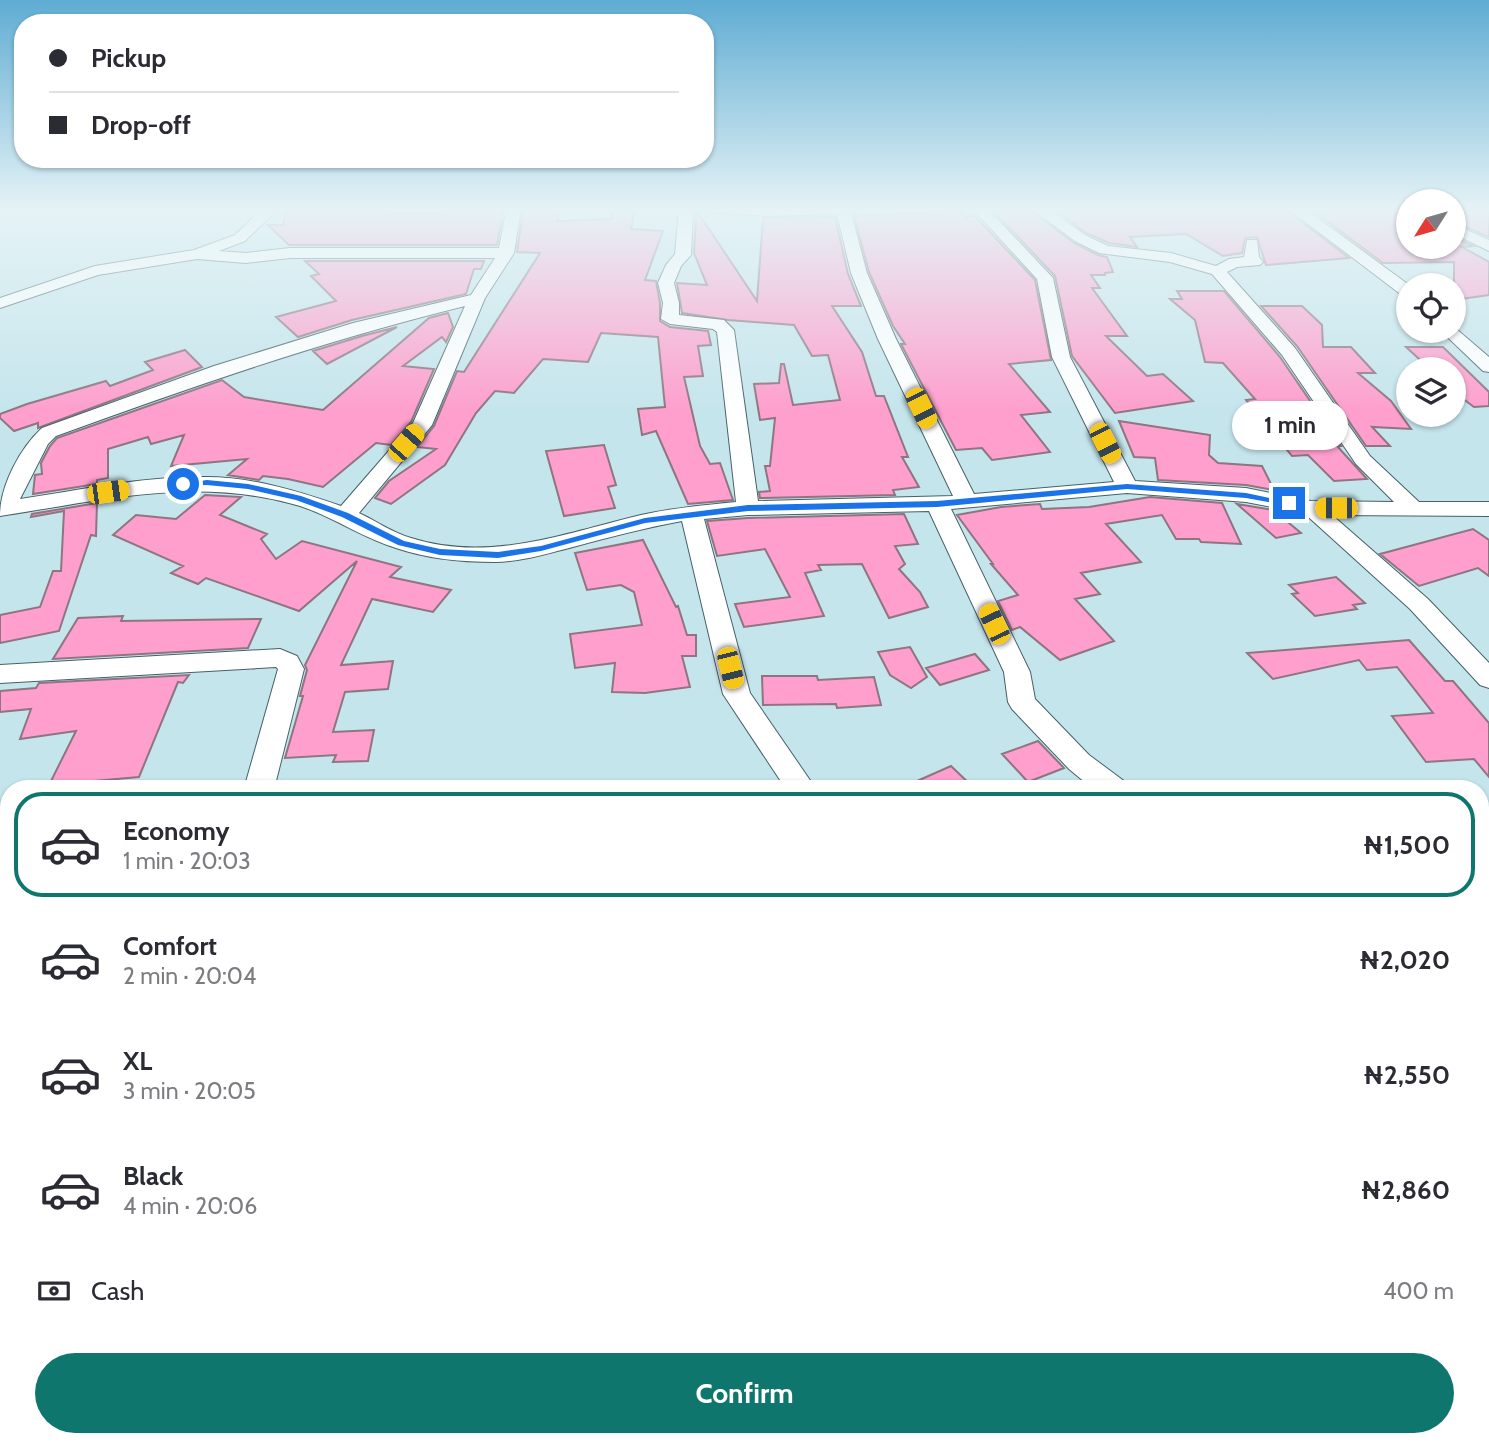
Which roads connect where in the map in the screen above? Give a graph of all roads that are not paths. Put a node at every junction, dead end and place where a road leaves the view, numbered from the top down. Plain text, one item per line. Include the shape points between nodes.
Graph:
1 (82, 276) edge
2 (491, 276) edge
3 (669, 276) edge
4 (862, 276) edge
5 (1043, 276) edge
6 (1222, 276) edge
7 (477, 298) junction
8 (0, 303) edge
9 (1463, 343) edge
10 (1489, 368) edge
11 (1127, 487) junction
12 (966, 500) junction
13 (937, 504) junction
14 (1412, 507) junction
15 (2, 508) edge
16 (748, 508) junction
17 (1311, 508) junction
18 (1489, 509) edge
19 (691, 513) junction
20 (345, 515) junction
21 (0, 674) edge
22 (1489, 679) edge
23 (261, 780) edge
24 (795, 780) edge
25 (1101, 780) edge

1 - 8 street
2 - 7 street
3 - 16 street via 670,319 718,324 725,330
4 - 12 street via 887,339
5 - 11 street via 1061,357
6 - 14 street via 1289,352 1363,460
7 - 15 street via 359,327 221,370 50,432 39,440
7 - 20 street via 422,425
9 - 10 street
11 - 12 street
11 - 17 street via 1246,495
12 - 13 street
13 - 16 street
13 - 25 street via 1017,672 1022,702
14 - 17 street
14 - 18 street
15 - 20 street via 160,485 207,483 298,498
16 - 19 street
17 - 22 street via 1419,604
19 - 20 street via 498,555 440,552 401,543
19 - 24 street via 737,694
21 - 23 street via 280,658 291,669

